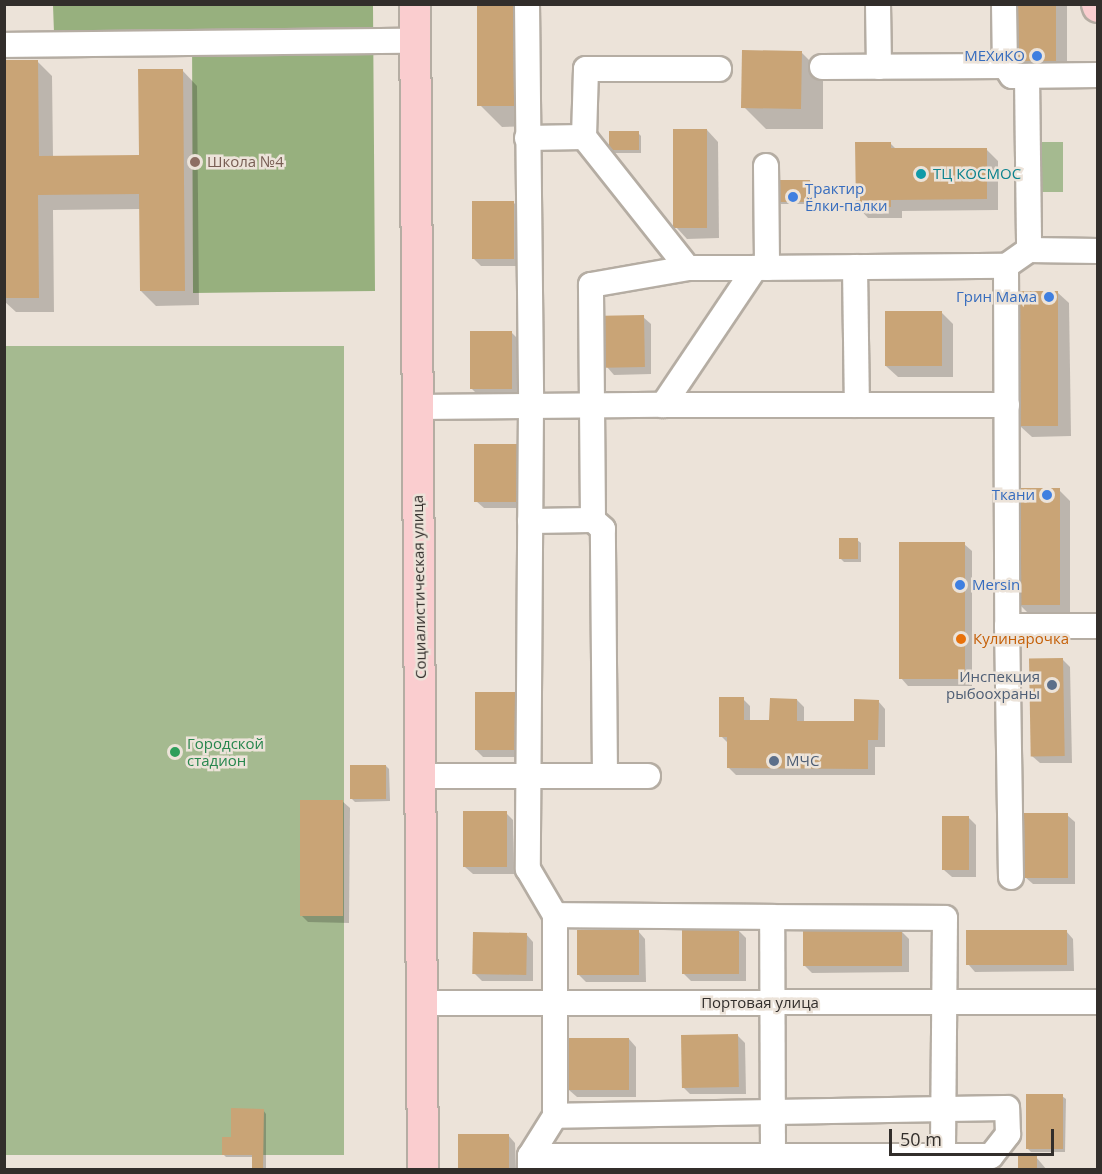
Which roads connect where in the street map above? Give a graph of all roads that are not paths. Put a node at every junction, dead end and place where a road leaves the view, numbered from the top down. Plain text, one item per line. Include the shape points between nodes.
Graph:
1 (415, 4) edge
2 (527, 4) edge
3 (878, 4) edge
4 (1004, 4) edge
5 (415, 41) junction
6 (4, 45) edge
7 (1005, 66) junction
8 (822, 67) dead end
9 (879, 67) junction
10 (719, 69) dead end
11 (1098, 75) edge
12 (1027, 76) junction
13 (584, 137) junction
14 (527, 138) junction
15 (766, 166) dead end
16 (1029, 250) junction
17 (1098, 251) edge
18 (1006, 266) junction
19 (855, 267) junction
20 (688, 268) junction
21 (761, 268) junction
22 (663, 405) junction
23 (857, 405) junction
24 (1007, 405) junction
25 (531, 406) junction
26 (592, 406) junction
27 (417, 407) junction
28 (530, 520) junction
29 (593, 520) junction
30 (1007, 626) junction
31 (1098, 626) edge
32 (529, 775) junction
33 (421, 776) junction
34 (605, 776) junction
35 (648, 776) dead end
36 (1011, 877) dead end
37 (555, 915) junction
38 (772, 917) junction
39 (944, 1002) junction
40 (1098, 1002) edge
41 (422, 1003) junction
42 (555, 1003) junction
43 (771, 1003) junction
44 (944, 1109) junction
45 (773, 1112) junction
46 (555, 1116) junction
47 (773, 1156) junction
48 (943, 1156) junction
49 (530, 1163) edge
50 (423, 1170) edge

1 - 5 main road, Социалистическая улица
2 - 14 street
3 - 9 street
4 - 7 street
5 - 6 street
5 - 27 main road, Социалистическая улица
7 - 9 street
7 - 12 street via 1012,76
8 - 9 street
10 - 13 street via 586,69
11 - 12 street
12 - 16 street
13 - 14 street
13 - 20 street
14 - 25 street
15 - 21 street
16 - 17 street
16 - 18 street
18 - 19 street
18 - 24 street
19 - 21 street
19 - 23 street
20 - 21 street
20 - 26 street via 591,285
21 - 22 street
22 - 23 street
22 - 26 street
23 - 24 street
24 - 30 street
25 - 26 street
25 - 27 street
25 - 28 street
26 - 29 street
27 - 33 main road, Социалистическая улица
28 - 29 street
28 - 32 street
29 - 34 street via 603,529
30 - 31 street
30 - 36 street
32 - 33 street
32 - 34 street
32 - 37 street via 528,869
33 - 41 main road, Социалистическая улица
34 - 35 street
37 - 38 street
37 - 42 street
38 - 39 street via 945,918
38 - 43 street
39 - 40 street, Портовая улица
39 - 43 street, Портовая улица
39 - 44 street
41 - 42 street, Портовая улица
41 - 50 main road, Социалистическая улица
42 - 43 street, Портовая улица
42 - 46 street
43 - 45 street
44 - 45 street
44 - 48 street
44 - 48 street via 1007,1108 1008,1134 991,1156
45 - 46 street
45 - 47 street
46 - 49 street
47 - 48 street
47 - 49 street

